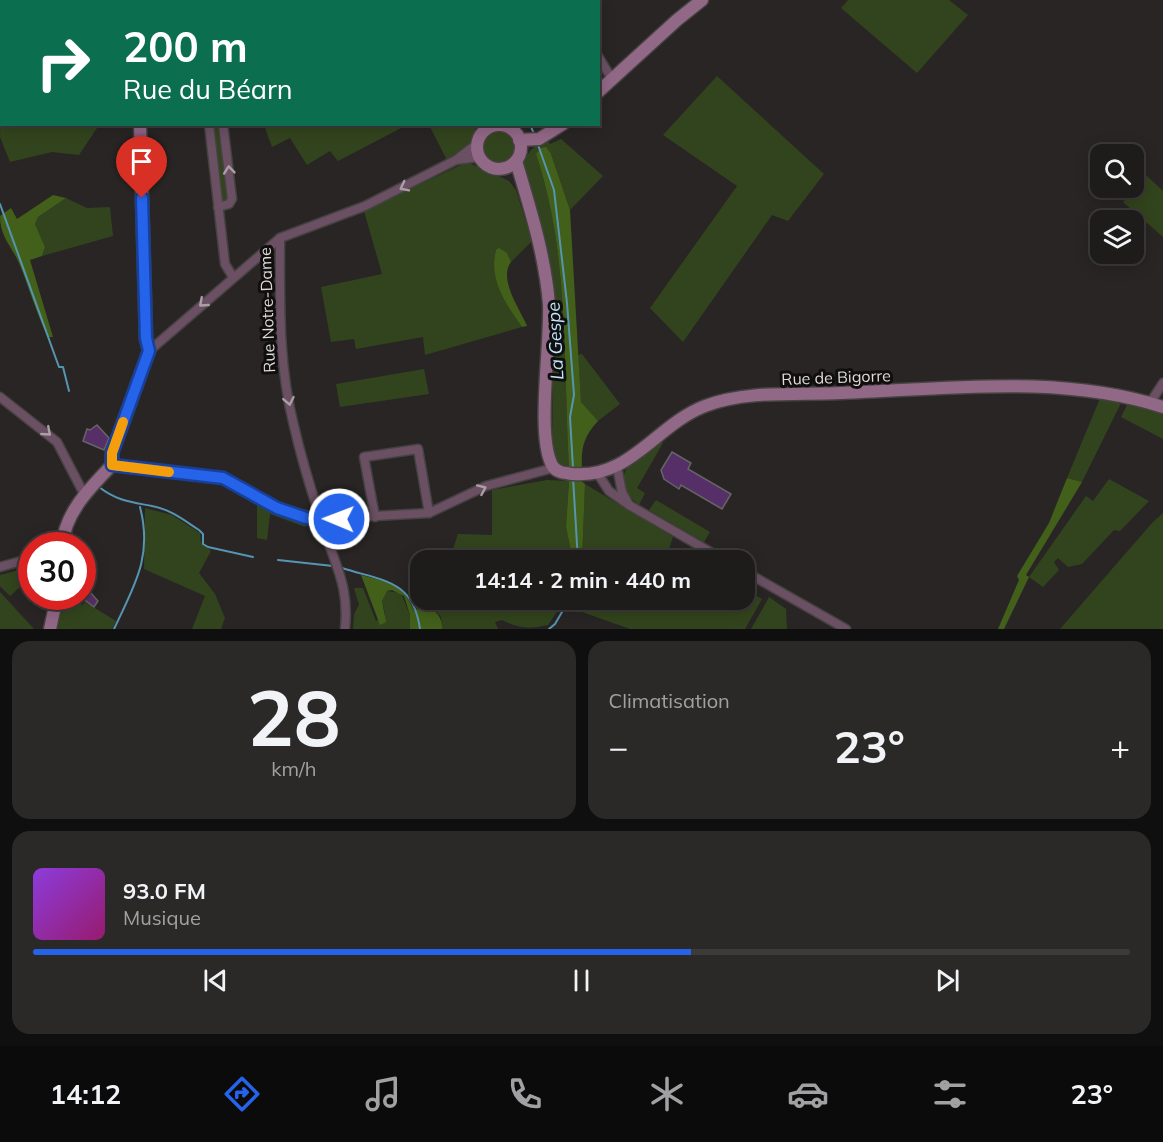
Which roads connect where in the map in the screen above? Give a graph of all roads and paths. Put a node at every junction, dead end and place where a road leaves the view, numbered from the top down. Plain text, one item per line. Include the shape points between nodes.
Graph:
1 (697, 1) edge
2 (600, 59) edge
3 (612, 79) junction
4 (600, 90) edge
5 (140, 126) edge
6 (208, 126) edge
7 (223, 126) edge
8 (496, 126) edge
9 (502, 126) edge
10 (560, 126) edge
11 (478, 135) edge
12 (519, 140) junction
13 (479, 157) junction
14 (456, 160) junction
15 (516, 161) junction
16 (502, 169) junction
17 (218, 207) junction
18 (533, 216) junction
19 (280, 238) junction
20 (233, 277) junction
21 (149, 351) junction
22 (1163, 383) edge
23 (0, 398) edge
24 (1150, 403) junction
25 (1163, 407) edge
26 (112, 465) junction
27 (616, 467) junction
28 (553, 468) junction
29 (598, 474) junction
30 (84, 494) junction
31 (629, 505) junction
32 (429, 513) junction
33 (375, 518) junction
34 (321, 519) junction
35 (66, 532) edge
36 (707, 550) edge
37 (18, 562) edge
38 (0, 567) edge
39 (755, 577) edge
40 (54, 610) edge
41 (50, 629) edge
42 (345, 629) edge
43 (846, 629) edge

1 - 3 main road
2 - 3 street
3 - 4 main road
5 - 21 main road
6 - 17 street
17 -> 7 street via 232,199
8 - 11 main road
9 - 12 main road via 512,130
10 - 12 main road via 539,139
11 - 13 main road
11 - 14 street
12 - 15 main road
13 - 14 street
13 - 16 main road via 489,167
14 -> 19 street via 365,206
15 - 16 main road
15 - 18 main road
16 - 18 main road via 514,181
17 - 20 street via 225,264
18 - 28 main road via 549,306 545,434
19 - 20 street
19 -> 34 street, Rue Notre-Dame via 282,364 293,425
20 -> 21 street
21 - 26 main road via 112,453
22 - 24 street
23 -> 30 street via 57,442
24 - 25 main road, Rue de Bigorre
24 - 27 main road, Rue de Bigorre via 1073,388 1007,386 748,397 704,406
26 - 30 main road
26 - 34 street via 223,478 277,508
27 - 29 main road, Rue de Bigorre
27 - 31 street
28 - 29 main road, Rue de Bigorre via 565,473
32 -> 28 street via 486,486
29 - 31 street via 609,491
30 - 35 main road
31 - 36 street
32 - 33 street
32 - 33 street via 418,449 364,457
33 - 34 street
34 - 42 street, Rue Notre-Dame via 341,573 347,607
37 - 38 street
39 - 43 street
40 - 41 main road

